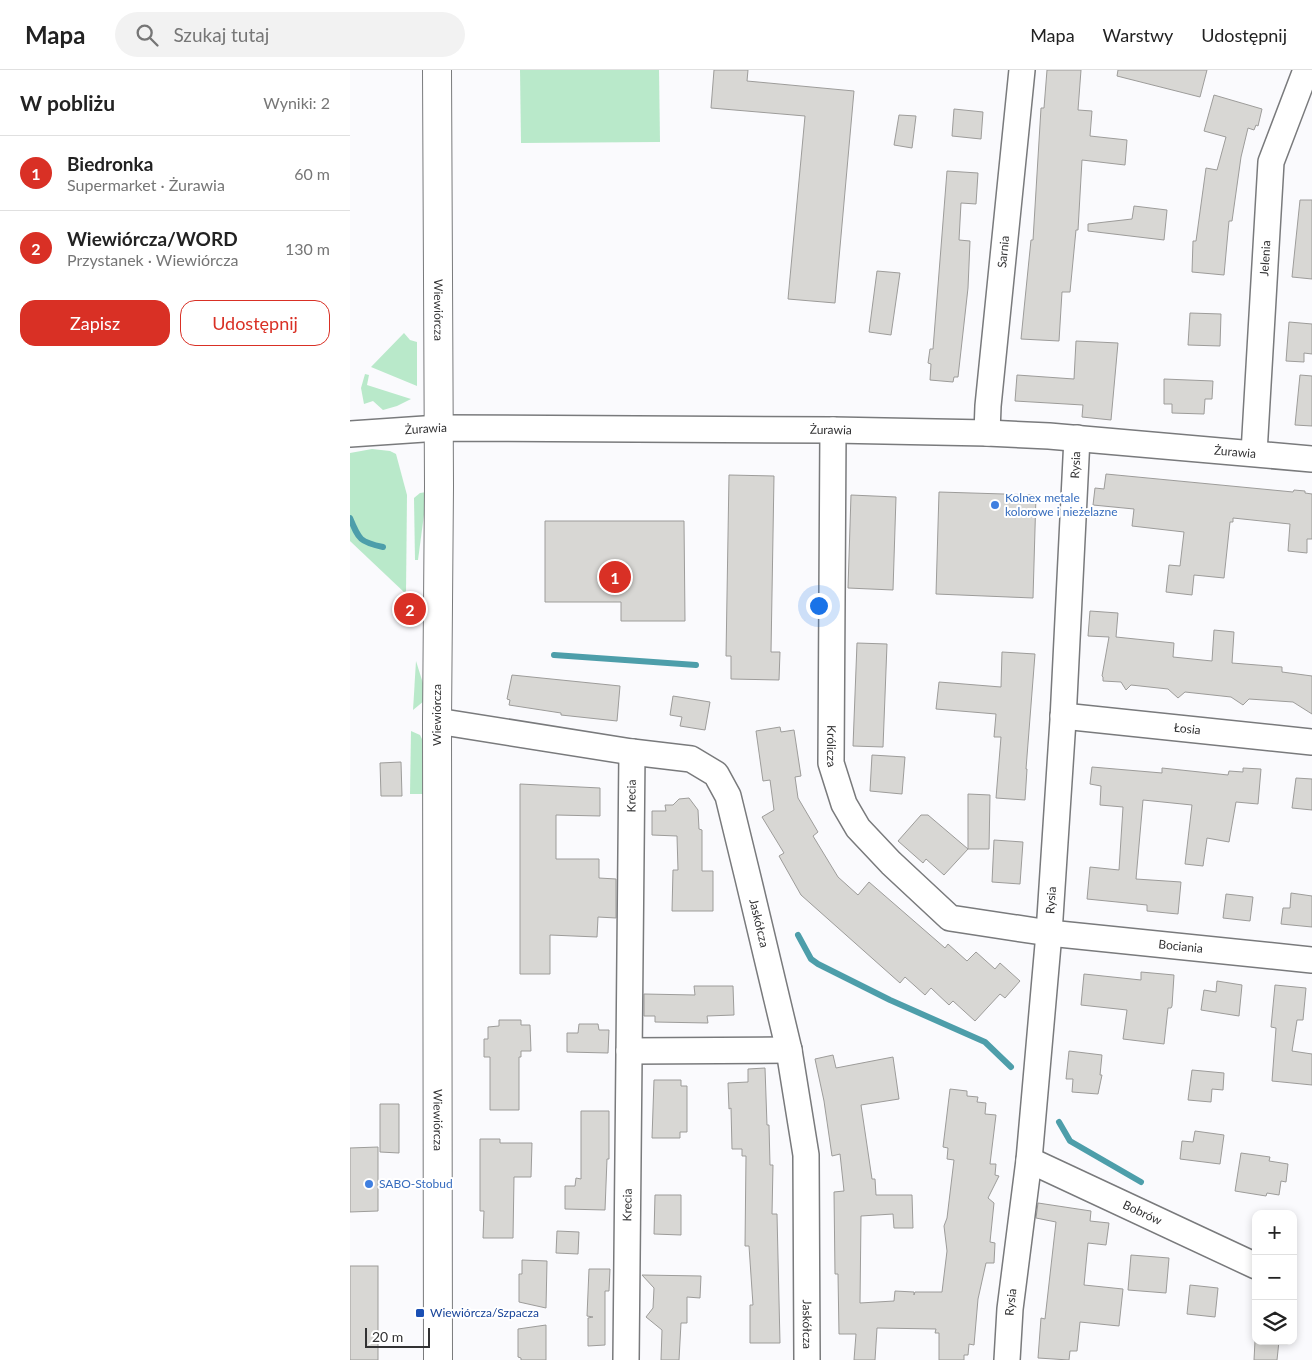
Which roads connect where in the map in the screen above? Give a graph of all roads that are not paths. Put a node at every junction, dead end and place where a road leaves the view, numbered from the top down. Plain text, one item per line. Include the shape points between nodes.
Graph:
1 (437, 70) edge
2 (1022, 70) edge
3 (1306, 70) edge
4 (439, 428) junction
5 (834, 430) junction
6 (987, 433) junction
7 (350, 434) edge
8 (1077, 438) junction
9 (1254, 453) junction
10 (1312, 459) edge
11 (1063, 716) junction
12 (437, 721) junction
13 (1312, 742) edge
14 (632, 752) junction
15 (1049, 933) junction
16 (1312, 960) edge
17 (789, 1050) junction
18 (629, 1051) junction
19 (1029, 1160) junction
20 (1252, 1264) edge
21 (438, 1360) edge
22 (626, 1360) edge
23 (807, 1360) edge
24 (1006, 1360) edge

1 - 4 street, Wiewiórcza
2 - 6 street, Sarnia
3 - 9 street, Jelenia via 1271,162
4 - 5 street, Żurawia
4 - 7 street, Żurawia
4 - 12 street, Wiewiórcza
5 - 6 street, Żurawia
5 - 15 street, Królicza via 831,763 844,804 858,828 950,918
6 - 8 street, Żurawia
8 - 9 street, Żurawia
8 - 11 street, Rysia
9 - 10 street, Żurawia
11 - 13 street, Łosia
11 - 15 street, Rysia
12 - 14 street, Jaskółcza
12 - 21 street, Wiewiórcza
14 - 17 street, Jaskółcza via 690,759 716,774 728,796
14 - 18 street, Krecia
15 - 16 street, Bociania
15 - 19 street, Rysia
17 - 18 street
17 - 23 street, Jaskółcza via 806,1155
18 - 22 street, Krecia
19 - 20 street, Bobrów
19 - 24 street, Rysia

